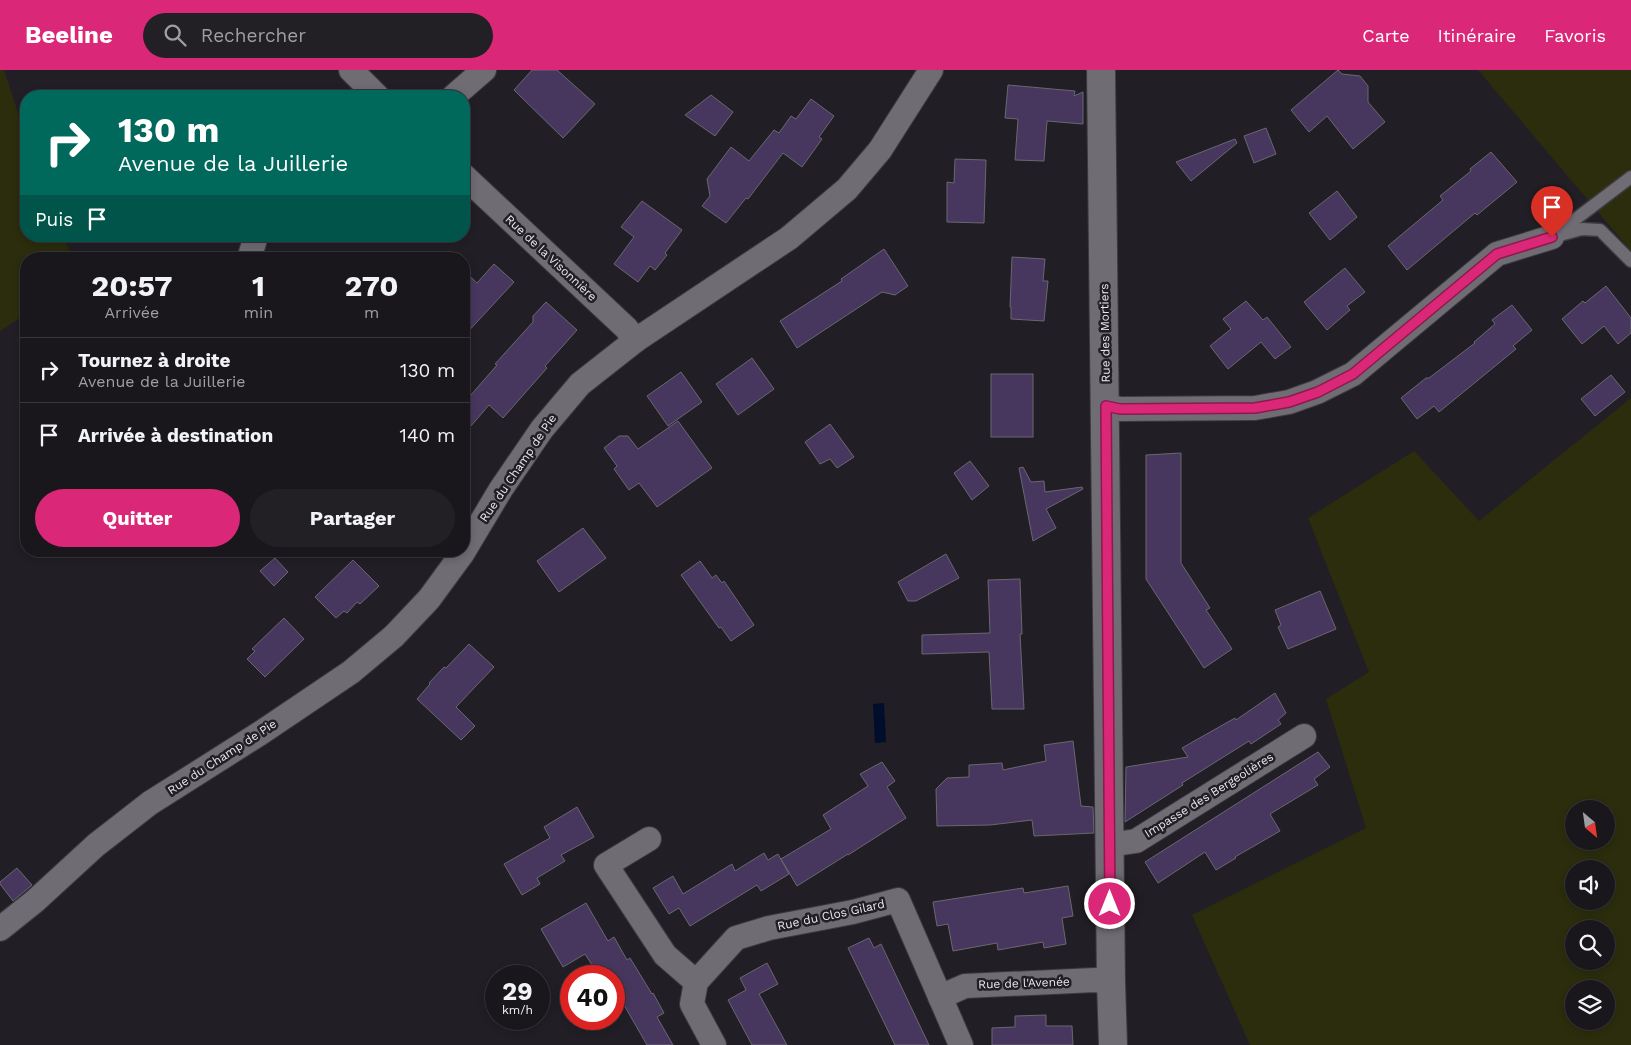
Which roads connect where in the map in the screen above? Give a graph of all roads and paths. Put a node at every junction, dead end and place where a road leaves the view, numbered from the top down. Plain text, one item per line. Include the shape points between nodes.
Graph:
1 (351, 70) edge
2 (484, 70) edge
3 (931, 70) edge
4 (1101, 70) edge
5 (368, 90) edge
6 (461, 90) edge
7 (1631, 177) edge
8 (470, 182) edge
9 (1552, 237) junction
10 (1631, 261) edge
11 (636, 340) junction
12 (1106, 406) junction
13 (470, 540) edge
14 (460, 557) edge
15 (1304, 736) dead end
16 (649, 839) dead end
17 (1109, 845) junction
18 (0, 929) edge
19 (696, 982) junction
20 (1111, 982) junction
21 (940, 997) junction
22 (714, 1045) edge
23 (961, 1045) edge
24 (1114, 1045) edge

1 - 5 street
2 - 6 street
3 - 11 street, Rue du Champ de Pie via 880,150 847,188 789,238
4 - 12 street, Rue des Mortiers
7 - 9 lane
8 - 11 street, Rue de la Visonnière
9 - 10 lane via 1582,229 1600,230
9 - 12 street via 1497,254 1353,374 1318,392 1289,402 1255,408 1120,409
11 - 13 street, Rue du Champ de Pie via 580,384 542,429
12 - 17 street, Rue des Mortiers
14 - 18 street, Rue du Champ de Pie via 429,599 394,636 344,677 150,803 96,845 36,901
15 - 17 street, Impasse des Bergeolières via 1136,841
16 - 19 street via 606,865 665,955
17 - 20 street, Rue des Mortiers
19 - 21 street, Rue du Clos Gilard via 736,938 898,900
19 - 22 street via 692,1004
20 - 21 street, Rue de l'Avenée via 965,986
20 - 24 street, Rue des Mortiers
21 - 23 street, Rue du Clos Gilard

